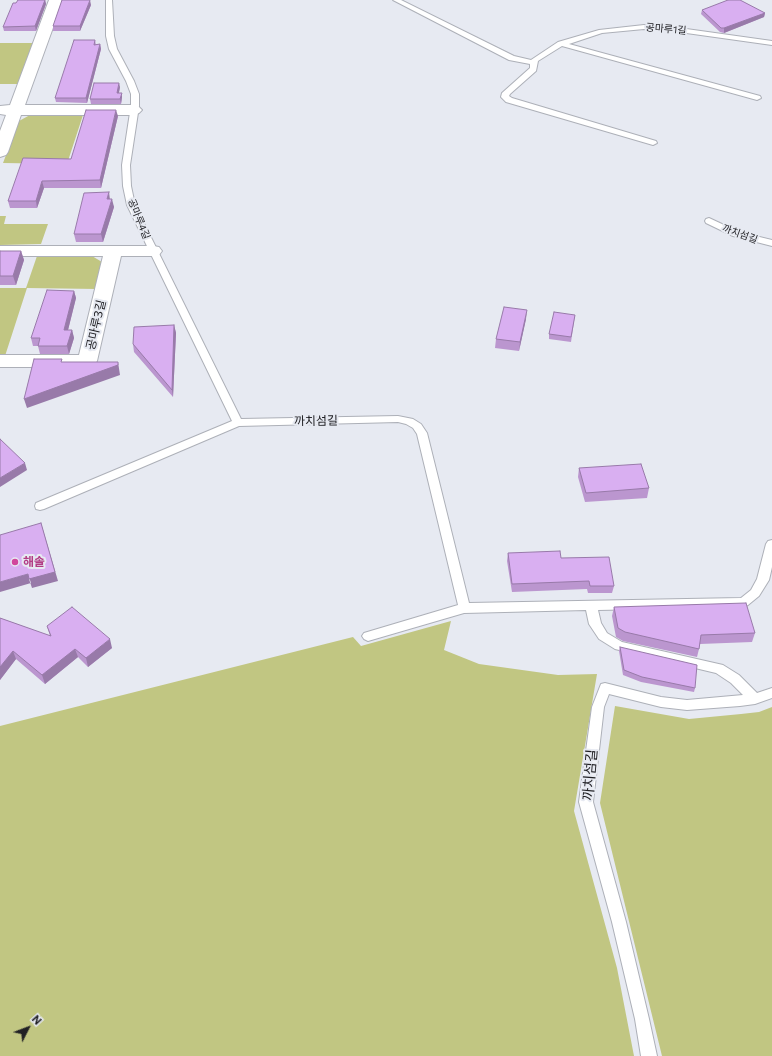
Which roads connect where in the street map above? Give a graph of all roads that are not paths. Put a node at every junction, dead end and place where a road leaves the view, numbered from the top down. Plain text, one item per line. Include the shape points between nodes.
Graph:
1 (56, 0) edge
2 (109, 0) edge
3 (396, 0) edge
4 (772, 43) edge
5 (561, 44) junction
6 (534, 63) junction
7 (757, 98) dead end
8 (0, 110) edge
9 (16, 110) junction
10 (134, 110) junction
11 (653, 143) dead end
12 (0, 152) edge
13 (709, 221) dead end
14 (772, 243) edge
15 (0, 251) edge
16 (113, 251) junction
17 (153, 251) junction
18 (0, 361) edge
19 (238, 423) junction
20 (40, 506) dead end
21 (772, 544) edge
22 (591, 606) junction
23 (464, 608) junction
24 (368, 636) dead end
25 (772, 693) edge
26 (755, 699) junction
27 (649, 1056) edge

1 - 9 street
2 - 10 lane, 공마루4길 via 110,36 135,94
3 - 6 lane via 512,58
4 - 5 lane, 공마루1길 via 644,27 601,31
5 - 6 lane, 공마루1길
5 - 7 lane
6 - 11 lane, 공마루1길 via 533,69 504,97
8 - 9 street
9 - 10 street
9 - 12 street
10 - 17 lane, 공마루4길 via 126,165 127,186 131,205
13 - 14 lane, 까치섬길 via 736,234
15 - 16 street
16 - 17 street
16 - 18 street, 공마루3길 via 87,361
17 - 19 lane, 공마루4길
19 - 20 lane, 까치섬길
19 - 23 lane, 까치섬길 via 398,419 417,426 422,433
21 - 22 lane via 763,580 755,593 744,602
22 - 23 lane
22 - 26 lane via 595,624 603,636 619,646 719,669 735,679
23 - 24 lane
25 - 26 lane, 까치섬길
26 - 27 lane, 까치섬길 via 687,705 648,699 605,688 598,707 586,802 619,922

